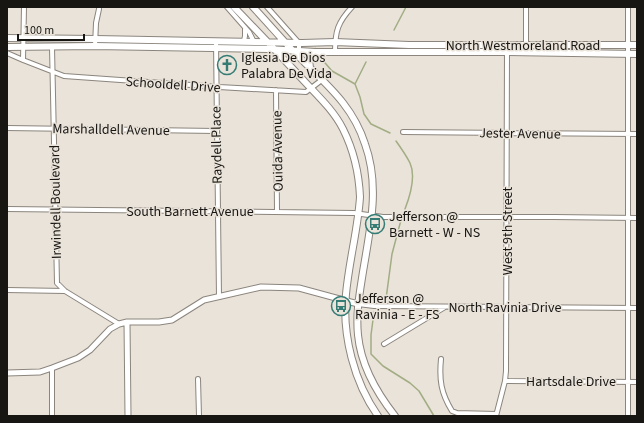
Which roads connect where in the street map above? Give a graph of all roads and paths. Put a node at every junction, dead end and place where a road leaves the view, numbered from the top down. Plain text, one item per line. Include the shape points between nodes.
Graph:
1 (24, 7) edge
2 (227, 7) edge
3 (234, 7) edge
4 (253, 7) edge
5 (267, 7) edge
6 (352, 7) edge
7 (526, 7) edge
8 (628, 7) edge
9 (99, 9) dead end
10 (244, 29) junction
11 (7, 38) edge
12 (24, 38) junction
13 (95, 39) junction
14 (216, 41) junction
15 (244, 41) junction
16 (254, 42) junction
17 (268, 42) junction
18 (335, 42) junction
19 (287, 43) junction
20 (298, 43) junction
21 (507, 44) junction
22 (526, 45) junction
23 (628, 45) junction
24 (637, 45) edge
25 (95, 46) junction
26 (7, 47) edge
27 (23, 47) junction
28 (52, 47) junction
29 (216, 48) junction
30 (409, 48) junction
31 (275, 50) junction
32 (296, 51) junction
33 (315, 52) junction
34 (335, 52) junction
35 (507, 52) junction
36 (526, 52) junction
37 (7, 53) edge
38 (628, 54) junction
39 (637, 54) edge
40 (23, 60) junction
41 (310, 68) junction
42 (52, 72) junction
43 (322, 79) junction
44 (216, 87) junction
45 (311, 89) junction
46 (276, 90) junction
47 (7, 128) edge
48 (54, 128) junction
49 (216, 131) junction
50 (403, 132) dead end
51 (507, 132) junction
52 (628, 134) junction
53 (637, 134) edge
54 (7, 209) edge
55 (56, 210) junction
56 (217, 212) junction
57 (277, 212) junction
58 (358, 213) junction
59 (372, 216) junction
60 (507, 217) junction
61 (628, 218) junction
62 (637, 218) edge
63 (7, 290) edge
64 (65, 291) junction
65 (219, 297) junction
66 (346, 300) junction
67 (358, 304) junction
68 (446, 306) junction
69 (506, 307) junction
70 (628, 308) junction
71 (637, 308) edge
72 (127, 322) junction
73 (119, 324) junction
74 (384, 344) dead end
75 (441, 359) dead end
76 (52, 368) junction
77 (7, 373) edge
78 (198, 379) dead end
79 (505, 381) junction
80 (628, 382) junction
81 (637, 382) edge
82 (496, 415) edge
83 (52, 416) edge
84 (128, 416) edge
85 (199, 416) edge
86 (378, 416) edge
87 (395, 416) edge
88 (628, 416) edge

1 - 12 street
2 - 10 street
3 - 17 main road
4 - 19 main road
5 - 20 street
6 - 18 street via 338,26
7 - 22 street
8 - 23 street
9 - 13 street
10 - 15 street
10 - 16 street via 249,32
11 - 12 main road
12 - 13 main road
12 - 27 street
13 - 14 main road
13 - 25 street
14 - 15 main road
14 - 29 street, Raydell Place
15 - 16 main road
16 - 17 main road
17 - 19 main road
17 - 31 main road
18 - 20 main road
18 - 30 main road
18 - 34 street
19 - 20 main road
19 - 32 main road
20 - 32 street
21 - 22 main road, North Westmoreland Road
21 - 30 main road, North Westmoreland Road
21 - 35 street, West 9th Street
22 - 23 main road, North Westmoreland Road
22 - 36 street
23 - 24 main road, North Westmoreland Road
23 - 38 street
25 - 28 main road
25 - 29 main road
26 - 27 main road
27 - 28 main road
27 - 40 street
28 - 42 street, Irwindell Boulevard
29 - 31 main road
29 - 44 street, Raydell Place
30 - 34 main road
30 - 35 main road, North Westmoreland Road
31 - 32 main road
31 - 45 main road
32 - 33 main road
32 - 41 main road
33 - 34 main road
33 - 41 main road via 310,54 308,59
35 - 36 main road, North Westmoreland Road
35 - 51 street, West 9th Street
36 - 38 main road, North Westmoreland Road
37 - 40 street, Schooldell Drive
38 - 39 main road, North Westmoreland Road
38 - 52 street
40 - 42 street, Schooldell Drive
41 - 43 main road
42 - 44 street, Schooldell Drive via 76,78
42 - 48 street, Irwindell Boulevard
43 - 45 street
43 - 59 main road via 348,108 364,138 374,182
44 - 46 street, Schooldell Drive
44 - 49 street, Raydell Place
45 - 46 street, Schooldell Drive via 306,92
45 - 58 main road via 339,121 350,143 359,182
46 - 57 street, Ouida Avenue
47 - 48 street, Marshalldell Avenue
48 - 49 street, Marshalldell Avenue
48 - 55 street, Irwindell Boulevard
49 - 56 street, Raydell Place
50 - 51 street, Jester Avenue
51 - 52 street, Jester Avenue
51 - 60 street, West 9th Street
52 - 53 street, Jester Avenue
52 - 61 street
54 - 55 street, South Barnett Avenue
55 - 56 street, South Barnett Avenue
55 - 64 street, Irwindell Boulevard via 57,280
56 - 57 street, South Barnett Avenue
56 - 65 street, Raydell Place
57 - 58 street, South Barnett Avenue
58 - 59 street, South Barnett Avenue
58 - 66 main road
59 - 60 street, South Barnett Avenue
59 - 67 main road
60 - 61 street, South Barnett Avenue
60 - 69 street, West 9th Street
61 - 62 street, South Barnett Avenue
61 - 70 street
63 - 64 street
64 - 73 street
65 - 66 street via 265,287 293,287
65 - 72 street via 204,300 172,320
66 - 67 street
66 - 86 main road via 346,328 352,358 361,385
67 - 68 street, North Ravinia Drive
67 - 87 main road via 358,336 364,362 376,390
68 - 69 street, North Ravinia Drive
68 - 74 street
69 - 70 street, North Ravinia Drive
69 - 79 street, West 9th Street
70 - 71 street, North Ravinia Drive
70 - 80 street
72 - 73 street
72 - 84 street
73 - 76 street via 110,329 82,356
75 - 82 street via 440,385 452,411
76 - 77 street via 33,373
76 - 83 street
78 - 85 street
79 - 80 street, Hartsdale Drive
79 - 82 street, West 9th Street
80 - 81 street, Hartsdale Drive
80 - 88 street

